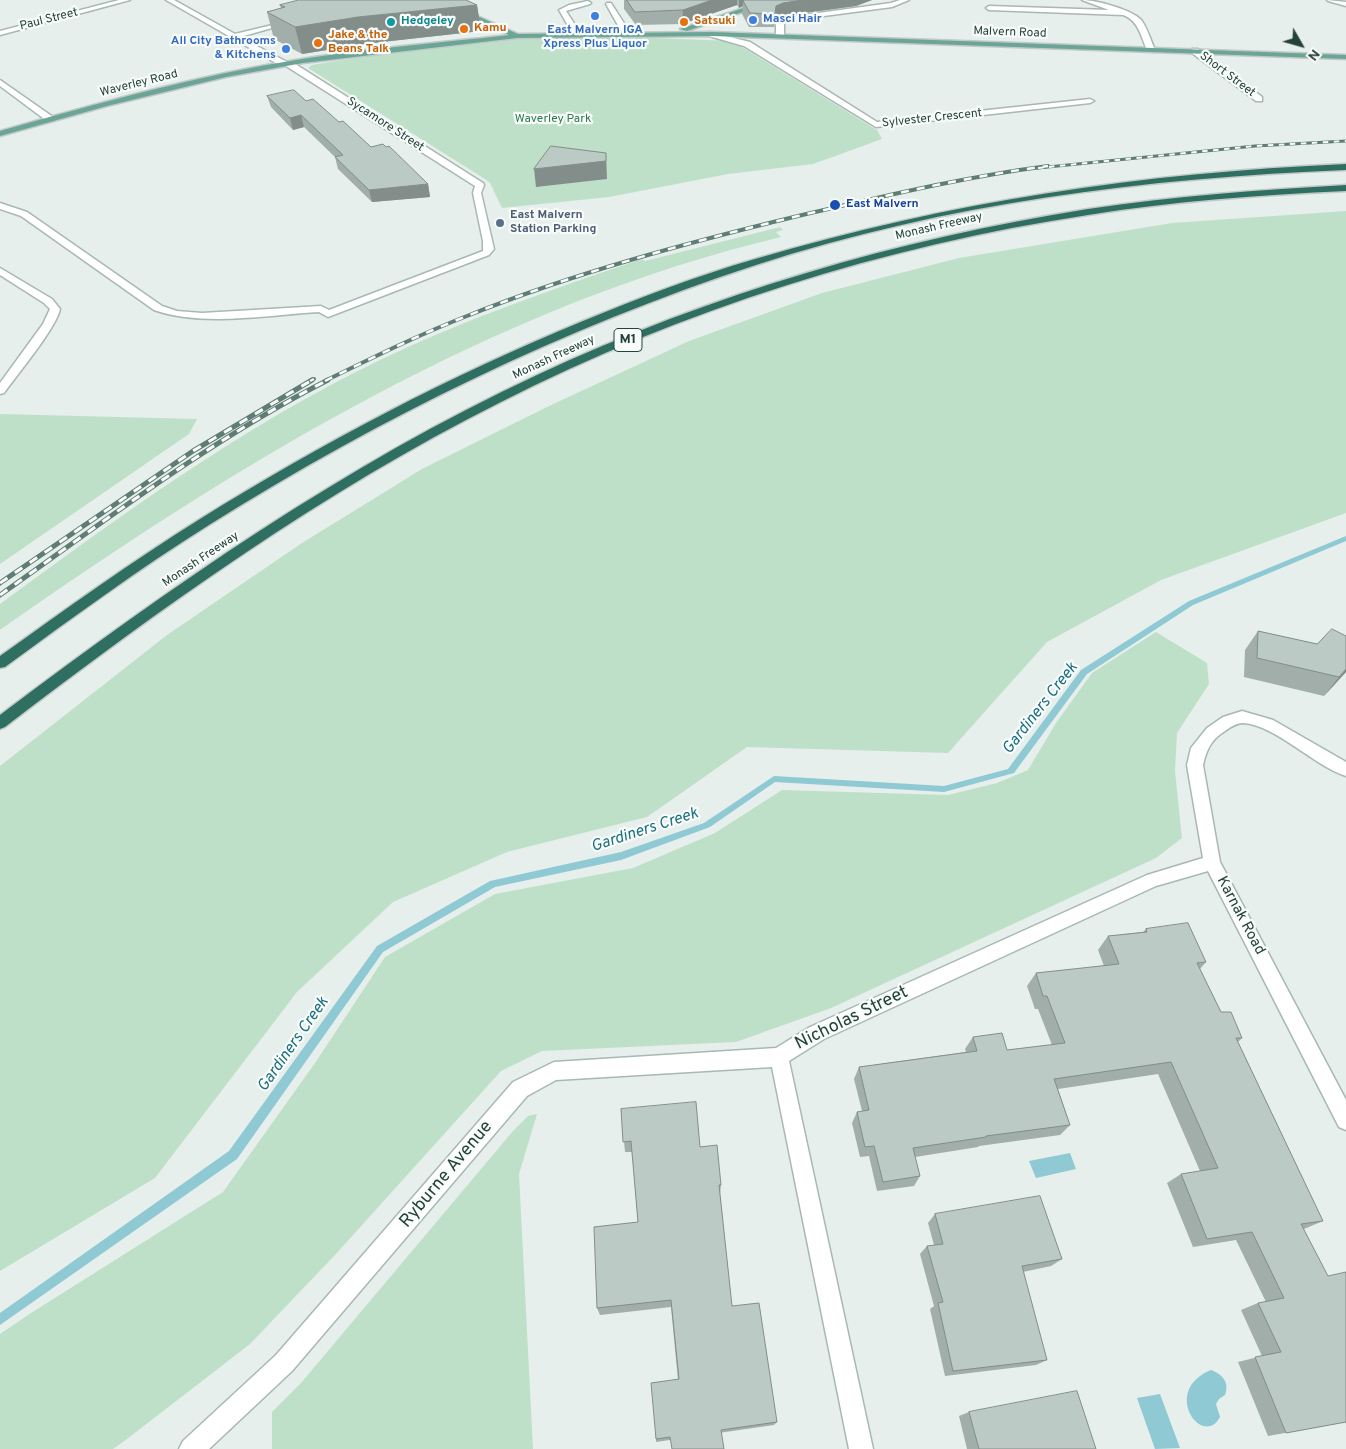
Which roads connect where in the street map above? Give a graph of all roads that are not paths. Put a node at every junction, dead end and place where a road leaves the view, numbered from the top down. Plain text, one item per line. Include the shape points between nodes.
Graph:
1 (127, 0) edge
2 (169, 0) edge
3 (453, 0) edge
4 (776, 0) edge
5 (906, 0) edge
6 (1085, 0) edge
7 (1330, 0) edge
8 (439, 2) edge
9 (588, 3) dead end
10 (609, 4) dead end
11 (1346, 4) edge
12 (752, 8) junction
13 (989, 8) dead end
14 (1128, 13) junction
15 (297, 19) edge
16 (716, 19) junction
17 (0, 33) edge
18 (673, 33) junction
19 (577, 34) junction
20 (627, 34) junction
21 (712, 34) junction
22 (235, 36) junction
23 (517, 36) junction
24 (780, 36) junction
25 (736, 38) junction
26 (1151, 50) junction
27 (1195, 51) junction
28 (1346, 57) edge
29 (287, 64) junction
30 (0, 82) edge
31 (1259, 99) dead end
32 (1090, 101) dead end
33 (50, 119) junction
34 (0, 134) edge
35 (1346, 167) edge
36 (1346, 188) edge
37 (0, 206) edge
38 (0, 271) edge
39 (0, 391) edge
40 (0, 663) edge
41 (0, 724) edge
42 (1346, 770) edge
43 (1212, 863) junction
44 (779, 1057) junction
45 (1346, 1120) edge
46 (191, 1449) edge
47 (861, 1449) edge

1 - 17 street, Paul Street
2 - 22 street, Sycamore Street
3 - 8 street
4 - 12 main road
5 - 24 street via 892,5 780,21
6 - 14 street
7 - 11 street
8 - 23 main road
9 - 19 street via 562,10
10 - 20 street
12 - 16 main road
12 - 25 main road via 733,24
13 - 14 street
14 - 26 street via 1139,22
15 - 22 street
16 - 18 main road
16 - 21 main road
18 - 20 main road, Waverley Road
18 - 21 main road
19 - 20 main road, Waverley Road
19 - 23 main road, Waverley Road
21 - 25 street, Sylvester Crescent
22 - 29 street, Sycamore Street
23 - 29 main road, Waverley Road
24 - 25 main road, Malvern Road
24 - 26 main road, Malvern Road
25 - 32 street, Sylvester Crescent via 876,125
26 - 27 main road, Malvern Road
27 - 28 main road, Malvern Road
27 - 31 street, Short Street
29 - 33 main road, Waverley Road via 162,90
29 - 37 street, Sycamore Street via 480,186 477,193 488,242 486,253 328,314 321,309 202,316 176,314 158,308 24,214
30 - 33 street
33 - 34 main road, Waverley Road
35 - 40 highway, Monash Freeway / M1 via 1177,178 1074,190 982,206 815,244 642,300 476,370 356,432 152,555
36 - 41 highway, Monash Freeway / M1 via 1156,203 1000,227 845,264 672,322 509,393 327,494 196,579
38 - 39 street via 48,301 55,309 48,325
42 - 43 street, Karnak Road via 1268,724 1242,718 1228,721 1212,732 1197,755 1197,775
43 - 44 street, Nicholas Street via 1153,880 817,1033
43 - 45 street, Karnak Road
44 - 46 street, Ryburne Avenue via 554,1071 520,1089 284,1363
44 - 47 street, Nicholas Street

